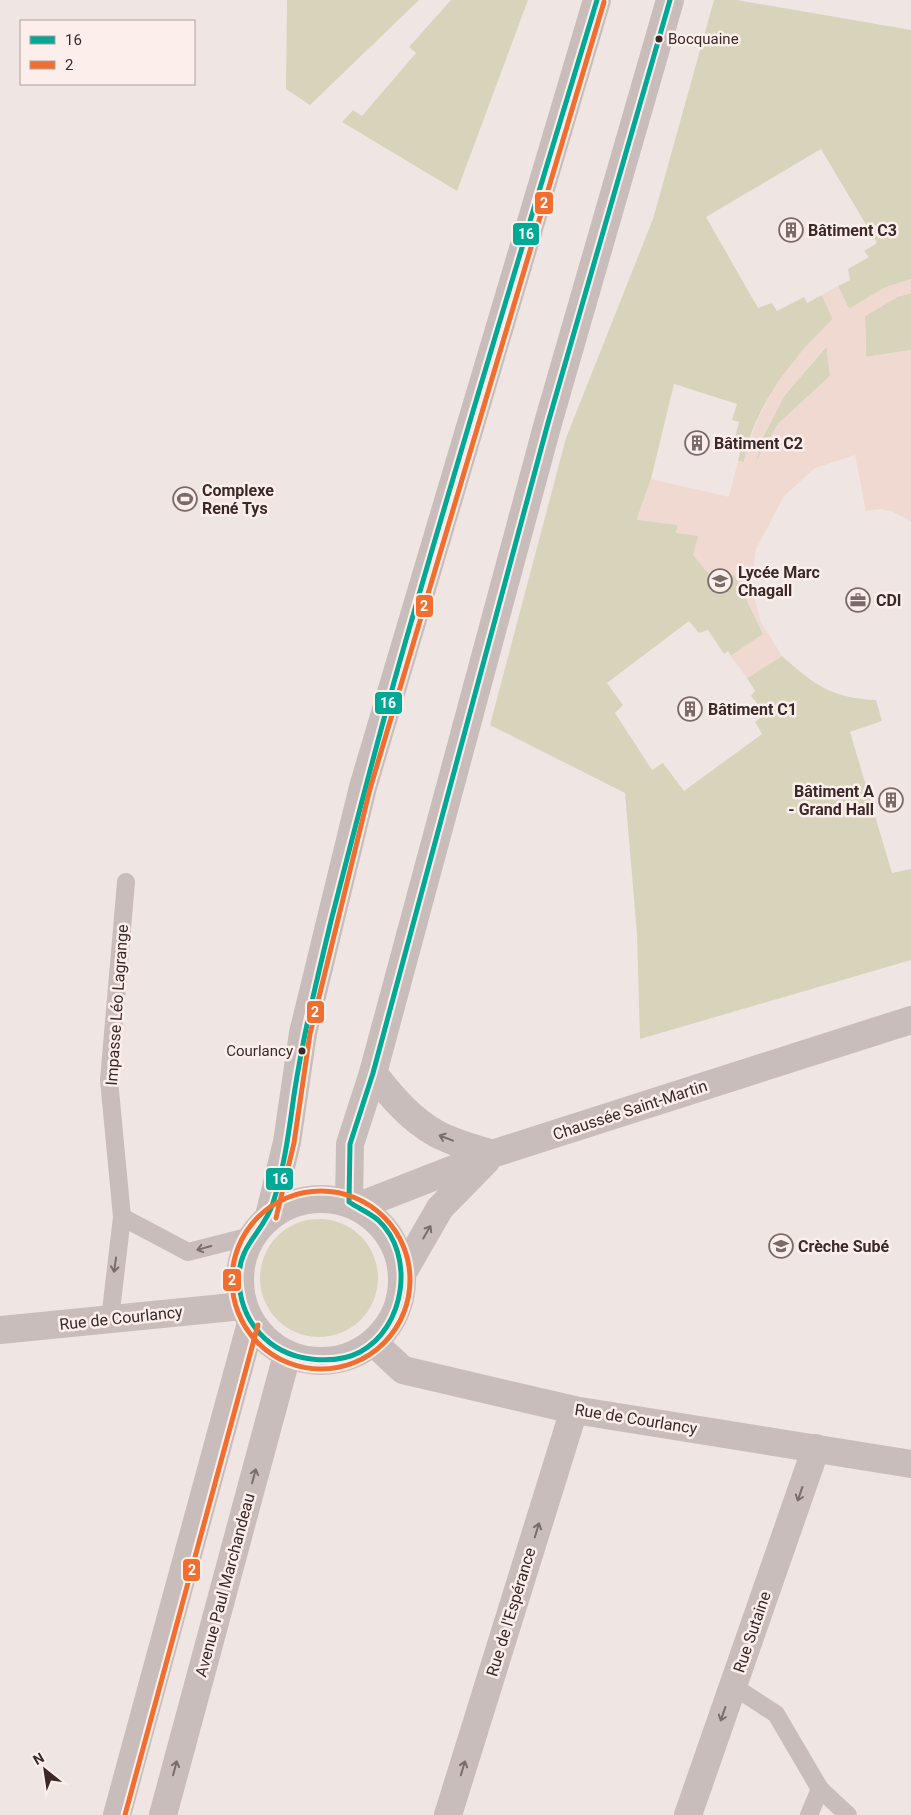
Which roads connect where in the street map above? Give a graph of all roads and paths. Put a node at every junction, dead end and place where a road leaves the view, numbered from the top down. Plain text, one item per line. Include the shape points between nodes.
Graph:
1 (597, 0) edge
2 (670, 0) edge
3 (126, 882) dead end
4 (911, 1020) edge
5 (373, 1073) junction
6 (492, 1154) junction
7 (354, 1204) junction
8 (269, 1216) junction
9 (122, 1217) junction
10 (251, 1236) junction
11 (402, 1274) junction
12 (247, 1315) junction
13 (110, 1319) junction
14 (0, 1330) edge
15 (374, 1343) junction
16 (287, 1355) junction
17 (574, 1410) junction
18 (816, 1448) junction
19 (911, 1464) edge
20 (733, 1686) junction
21 (820, 1788) junction
22 (117, 1815) edge
23 (163, 1815) edge
24 (448, 1815) edge
25 (688, 1815) edge
26 (809, 1815) edge
27 (848, 1815) edge

1 - 8 street via 363,787 303,1033 287,1142
2 - 5 street via 548,423
3 - 9 lane, Impasse Léo Lagrange via 109,1080
4 - 6 street, Chaussée Saint-Martin
6 -> 5 street via 439,1135 420,1123 398,1105
5 - 7 street via 350,1144
6 - 7 street
11 -> 6 street, Chaussée Saint-Martin via 440,1208
7 - 8 street via 330,1198 308,1198
7 - 11 street via 385,1228 397,1250
8 - 10 street
10 -> 9 lane via 188,1252
9 -> 13 lane, Impasse Léo Lagrange
10 - 12 street via 239,1270
11 - 15 street via 397,1308
12 - 13 street, Rue de Courlancy
12 - 16 street via 266,1342
12 - 22 street
13 - 14 street, Rue de Courlancy
15 - 16 street via 354,1355 332,1361 309,1361
15 - 17 street, Rue de Courlancy via 402,1370
23 -> 16 street, Avenue Paul Marchandeau
17 - 18 street, Rue de Courlancy
24 -> 17 street, Rue de l'Espérance
18 - 19 street, Rue de Courlancy
18 -> 20 street, Rue Sutaine
20 - 21 lane via 776,1714
20 -> 25 street, Rue Sutaine
21 - 26 lane
21 - 27 lane

